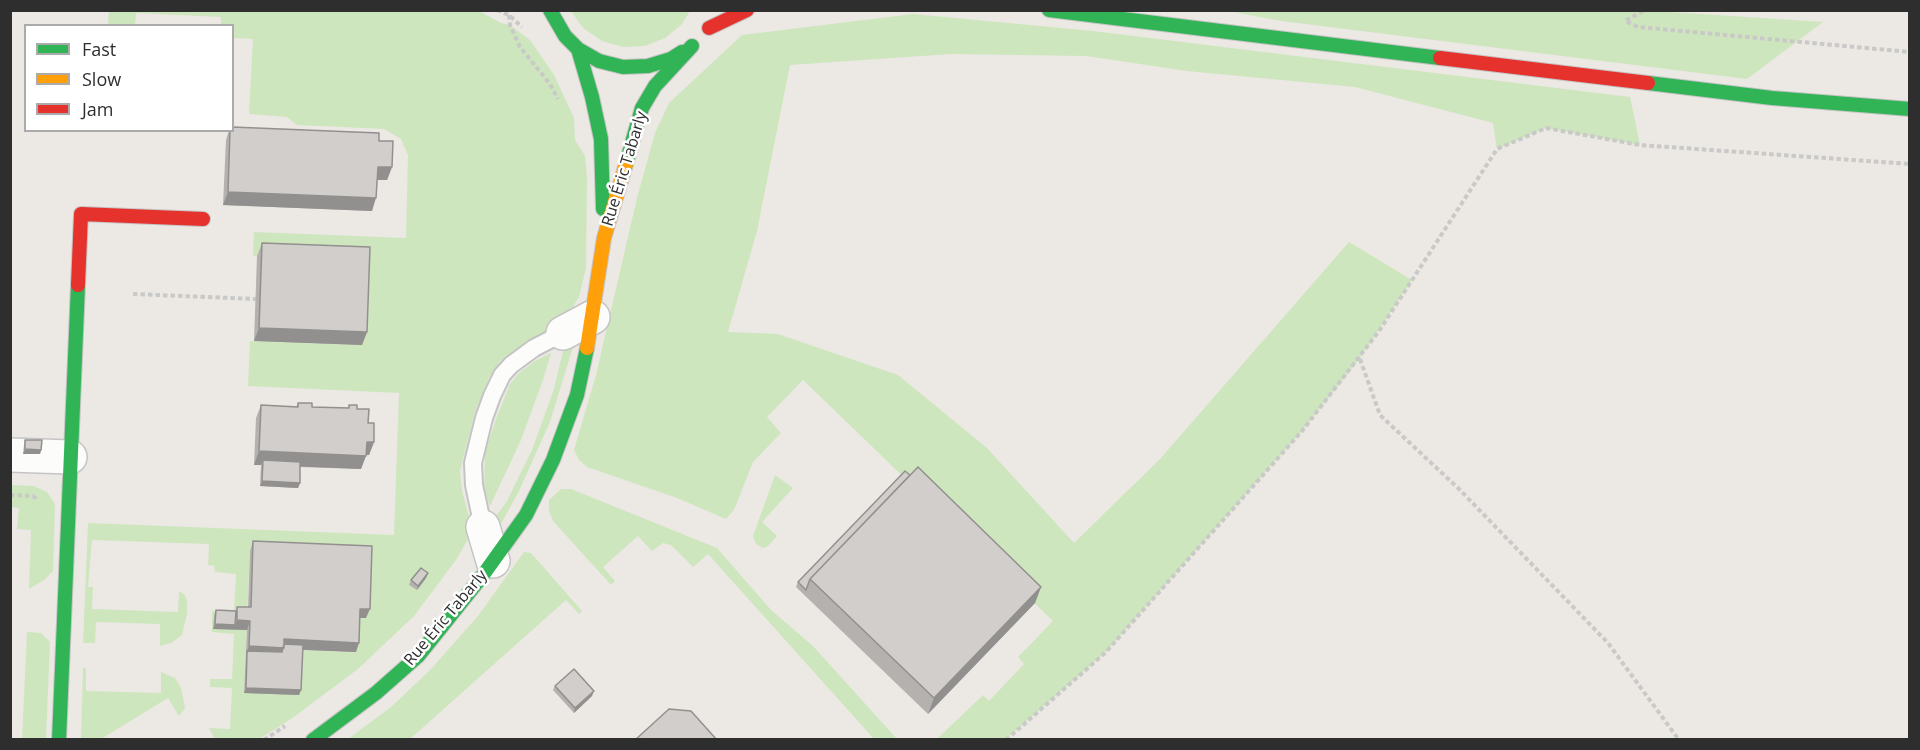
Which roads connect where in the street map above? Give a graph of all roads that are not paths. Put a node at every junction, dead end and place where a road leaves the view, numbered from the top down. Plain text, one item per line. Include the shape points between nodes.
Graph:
1 (533, 10) edge
2 (717, 10) edge
3 (747, 10) edge
4 (1049, 10) edge
5 (553, 16) edge
6 (709, 28) junction
7 (692, 46) junction
8 (579, 49) junction
9 (1910, 109) edge
10 (203, 219) dead end
11 (604, 238) junction
12 (593, 317) junction
13 (562, 333) joint
14 (10, 455) edge
15 (70, 457) junction
16 (483, 527) joint
17 (493, 561) junction
18 (59, 740) edge
19 (313, 740) edge

1 - 5 lane
2 - 6 street
3 - 6 street
4 - 9 street via 1761,97
5 - 8 street
6 - 7 street, Rue Éric Tabarly
7 - 8 street via 672,59 631,67 599,61
7 - 11 street, Rue Éric Tabarly via 655,86 642,108
8 - 11 street, Rue Éric Tabarly via 601,139
10 - 15 street via 81,214
11 - 12 street, Rue Éric Tabarly
12 - 13 street
12 - 17 street, Rue Éric Tabarly via 577,395 553,460 526,514
13 - 16 lane via 511,364 492,396 473,463
14 - 15 street
15 - 18 street
16 - 17 street, Rue Éric Tabarly
17 - 19 street, Rue Éric Tabarly via 418,656

